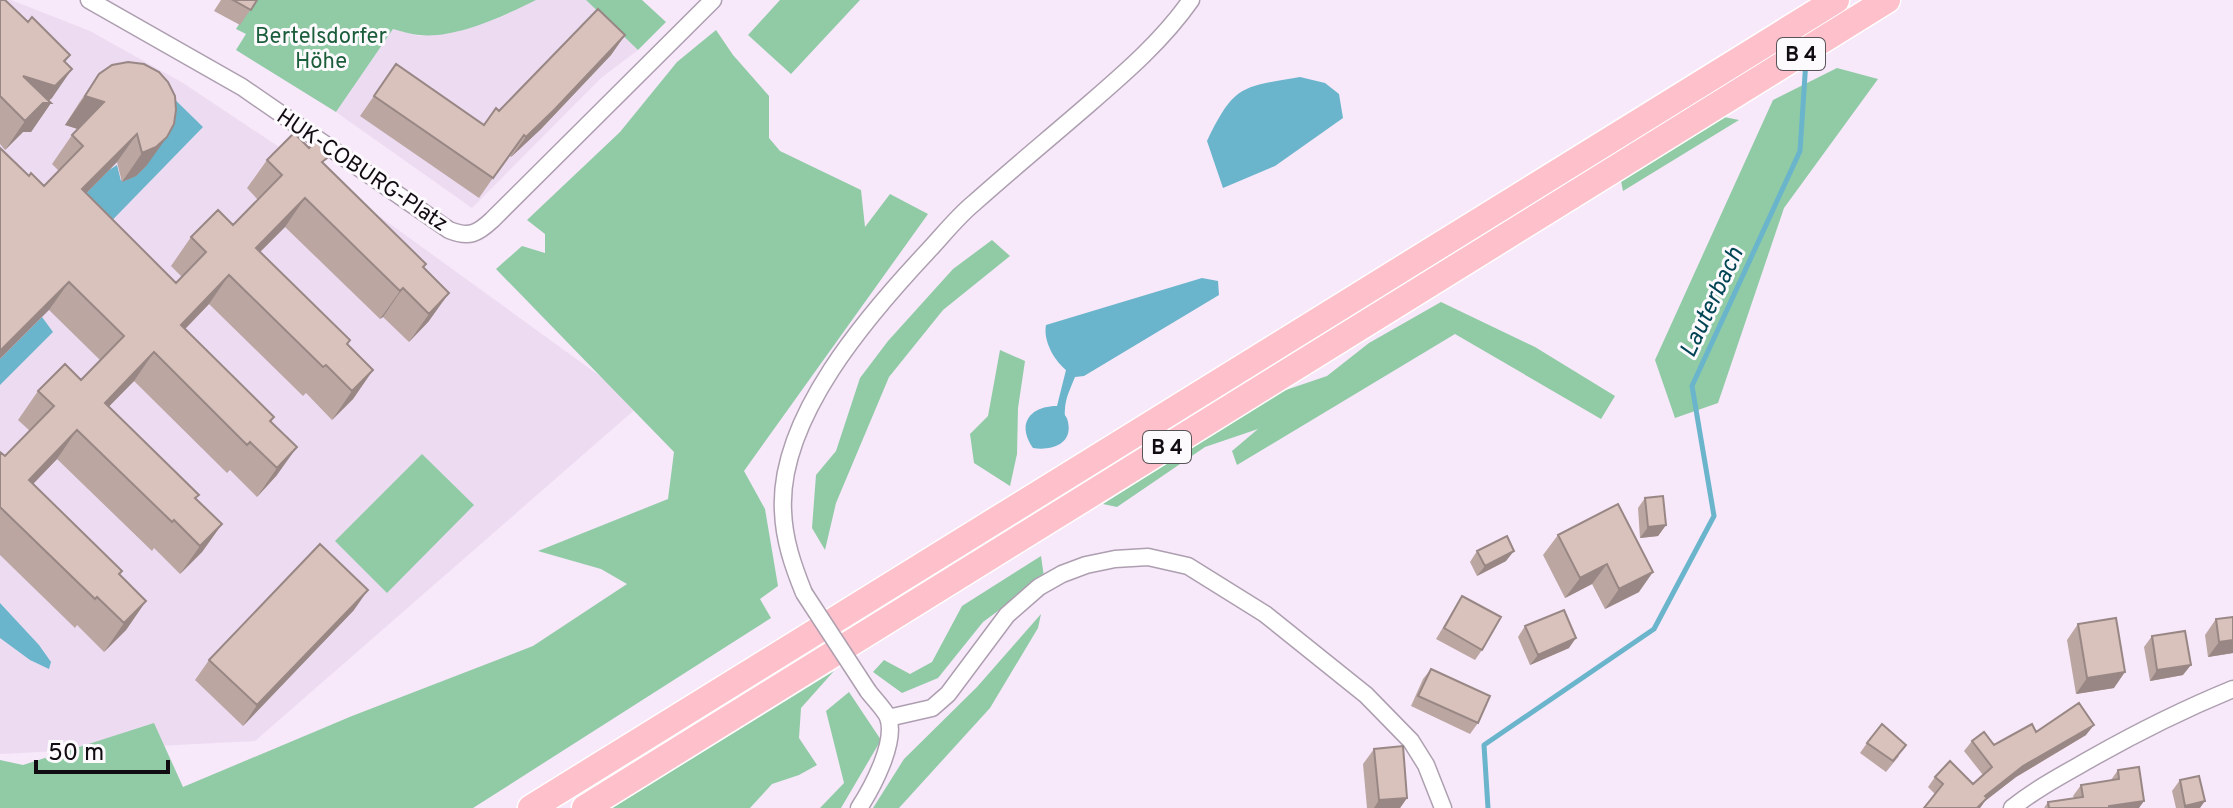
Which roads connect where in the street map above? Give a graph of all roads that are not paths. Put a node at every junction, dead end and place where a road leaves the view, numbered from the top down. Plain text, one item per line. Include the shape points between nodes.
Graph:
1 (89, 0) edge
2 (713, 0) edge
3 (1191, 0) edge
4 (1836, 0) edge
5 (1887, 0) edge
6 (2233, 689) edge
7 (888, 718) junction
8 (531, 808) edge
9 (585, 808) edge
10 (859, 808) edge
11 (1443, 808) edge
12 (2012, 808) edge

1 - 2 street, HUK-COBURG-Platz via 242,87 461,235 475,234 492,220
3 - 7 street, bridge via 1130,69 970,206 909,271 852,339 807,410 786,477 783,509 790,561 804,593
4 - 8 highway, B 4
5 - 9 highway, B 4
6 - 12 street via 2117,744
7 - 10 street via 885,756
7 - 11 street via 932,708 1007,615 1039,587 1086,565 1148,557 1188,566 1265,614 1366,695 1426,765

